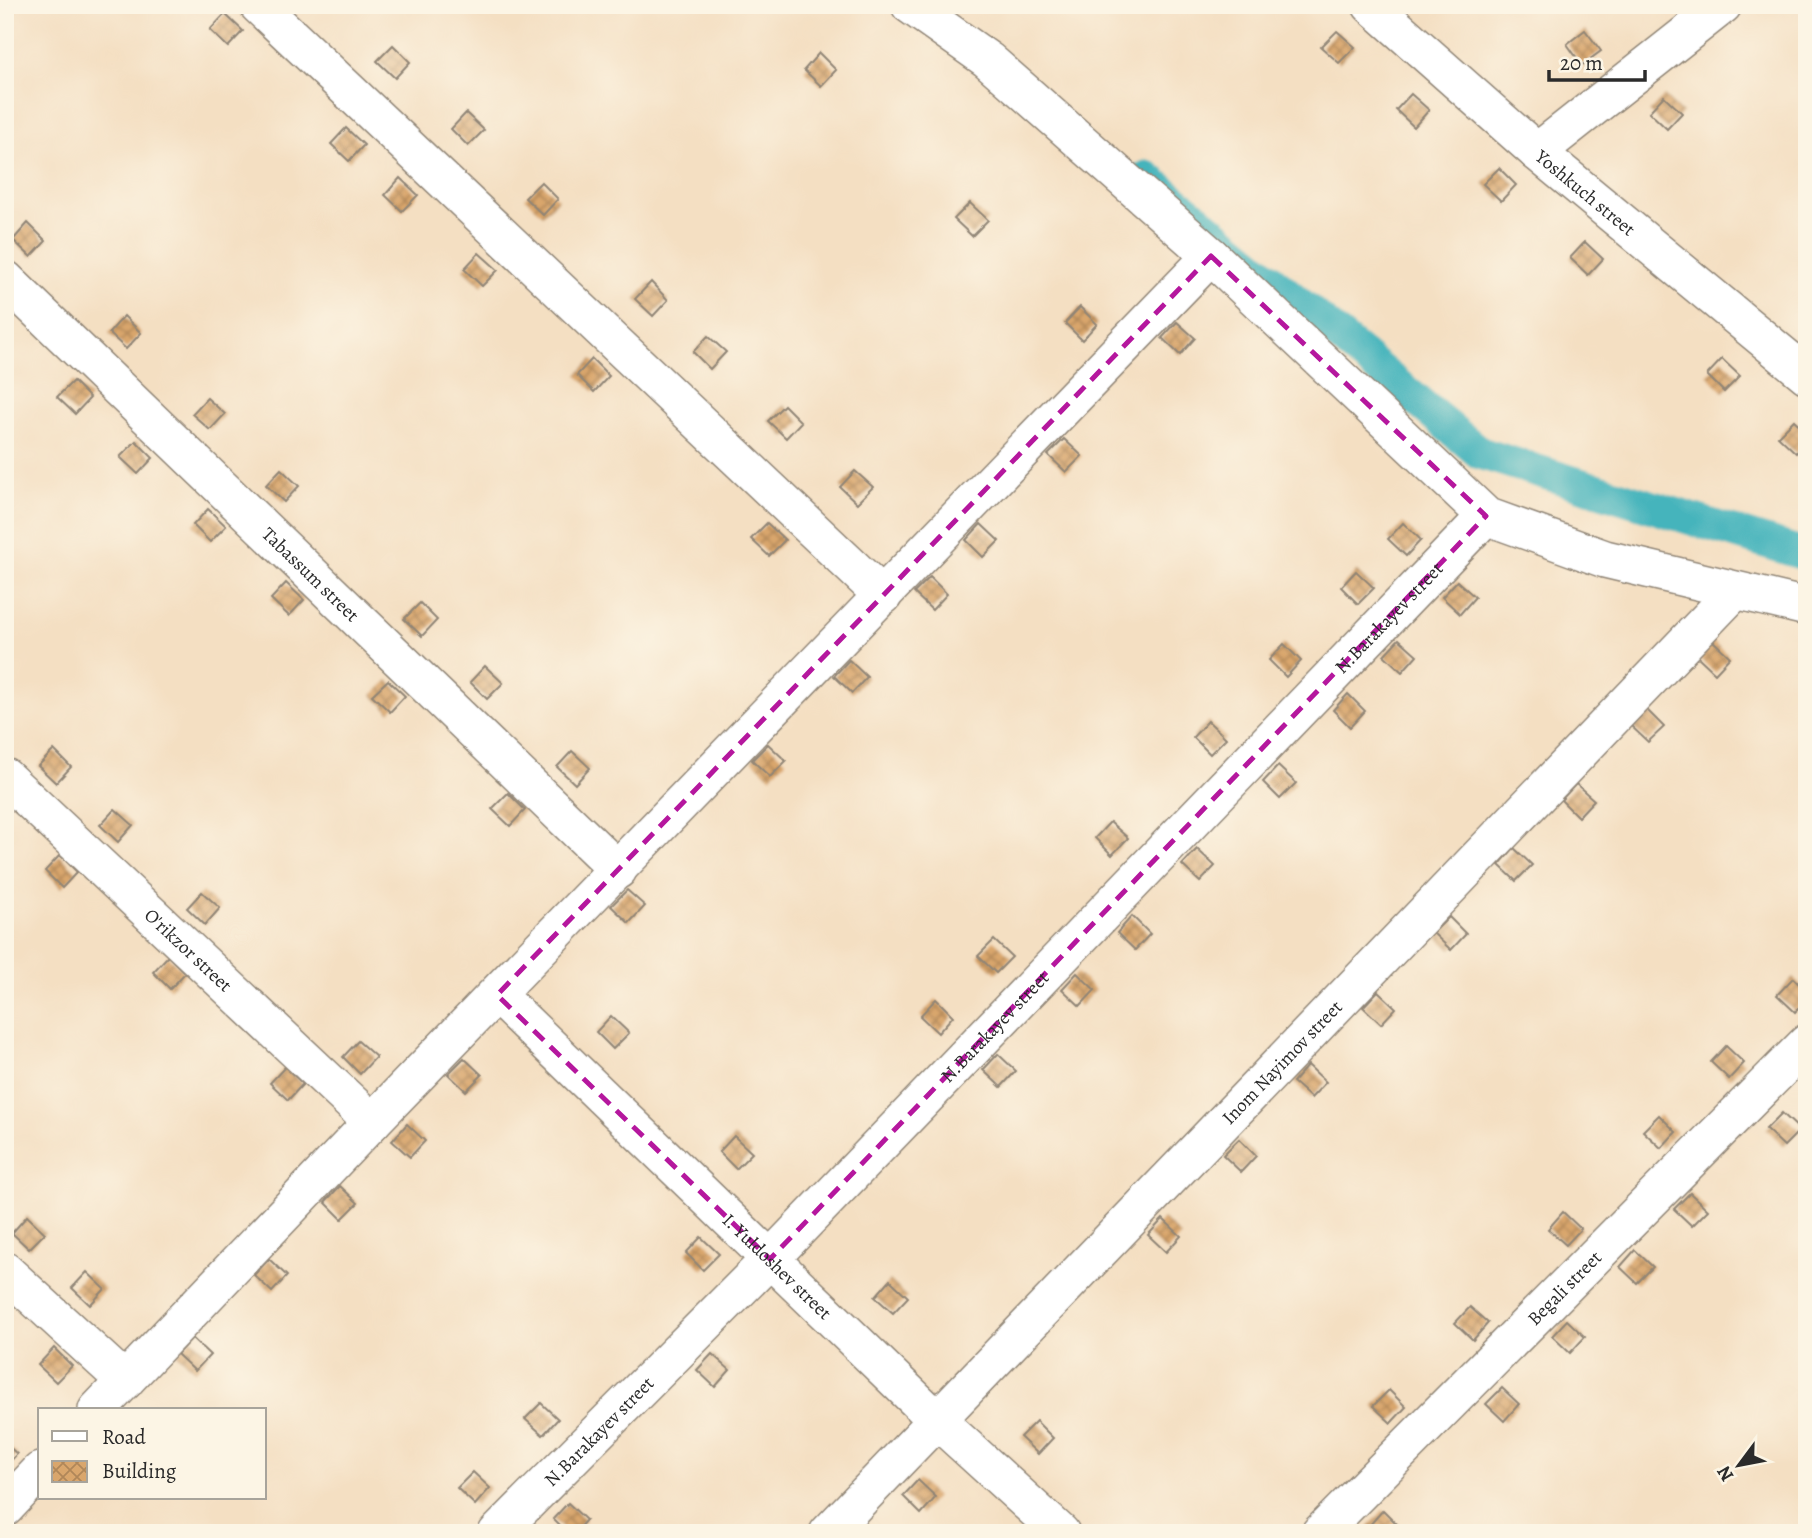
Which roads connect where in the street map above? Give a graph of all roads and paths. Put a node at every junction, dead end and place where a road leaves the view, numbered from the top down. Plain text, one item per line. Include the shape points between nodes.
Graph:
1 (258, 5) edge
2 (909, 5) edge
3 (1371, 5) edge
4 (1723, 5) edge
5 (1537, 152) junction
6 (1211, 256) junction
7 (5, 279) edge
8 (1807, 375) edge
9 (1486, 516) junction
10 (1735, 591) junction
11 (883, 596) junction
12 (1807, 607) edge
13 (5, 777) edge
14 (618, 870) junction
15 (497, 995) junction
16 (1807, 1043) edge
17 (372, 1122) junction
18 (770, 1259) junction
19 (5, 1271) edge
20 (125, 1381) junction
21 (99, 1408) edge
22 (938, 1421) junction
23 (38, 1473) edge
24 (5, 1508) edge
25 (497, 1533) edge
26 (828, 1533) edge
27 (1061, 1533) edge
28 (1320, 1533) edge

1 - 11 street
2 - 6 street via 988,60
3 - 5 street, Yoshkuch street
4 - 5 street
5 - 8 street, Yoshkuch street
6 - 9 street
6 - 11 street
7 - 14 street, Tabassum street
9 - 10 street via 1605,559
9 - 18 street, N.Barakayev street
10 - 12 street
10 - 22 street, Inom Nayimov street
11 - 14 street
13 - 17 street, O'rikzor street
14 - 15 street
15 - 17 street
15 - 18 street, I. Yuldoshev street
16 - 28 street, Begali street
17 - 20 street
18 - 22 street, I. Yuldoshev street
18 - 25 street, N.Barakayev street
19 - 20 street
20 - 21 street
22 - 26 street, Inom Nayimov street
22 - 27 street, I. Yuldoshev street
23 - 24 street

